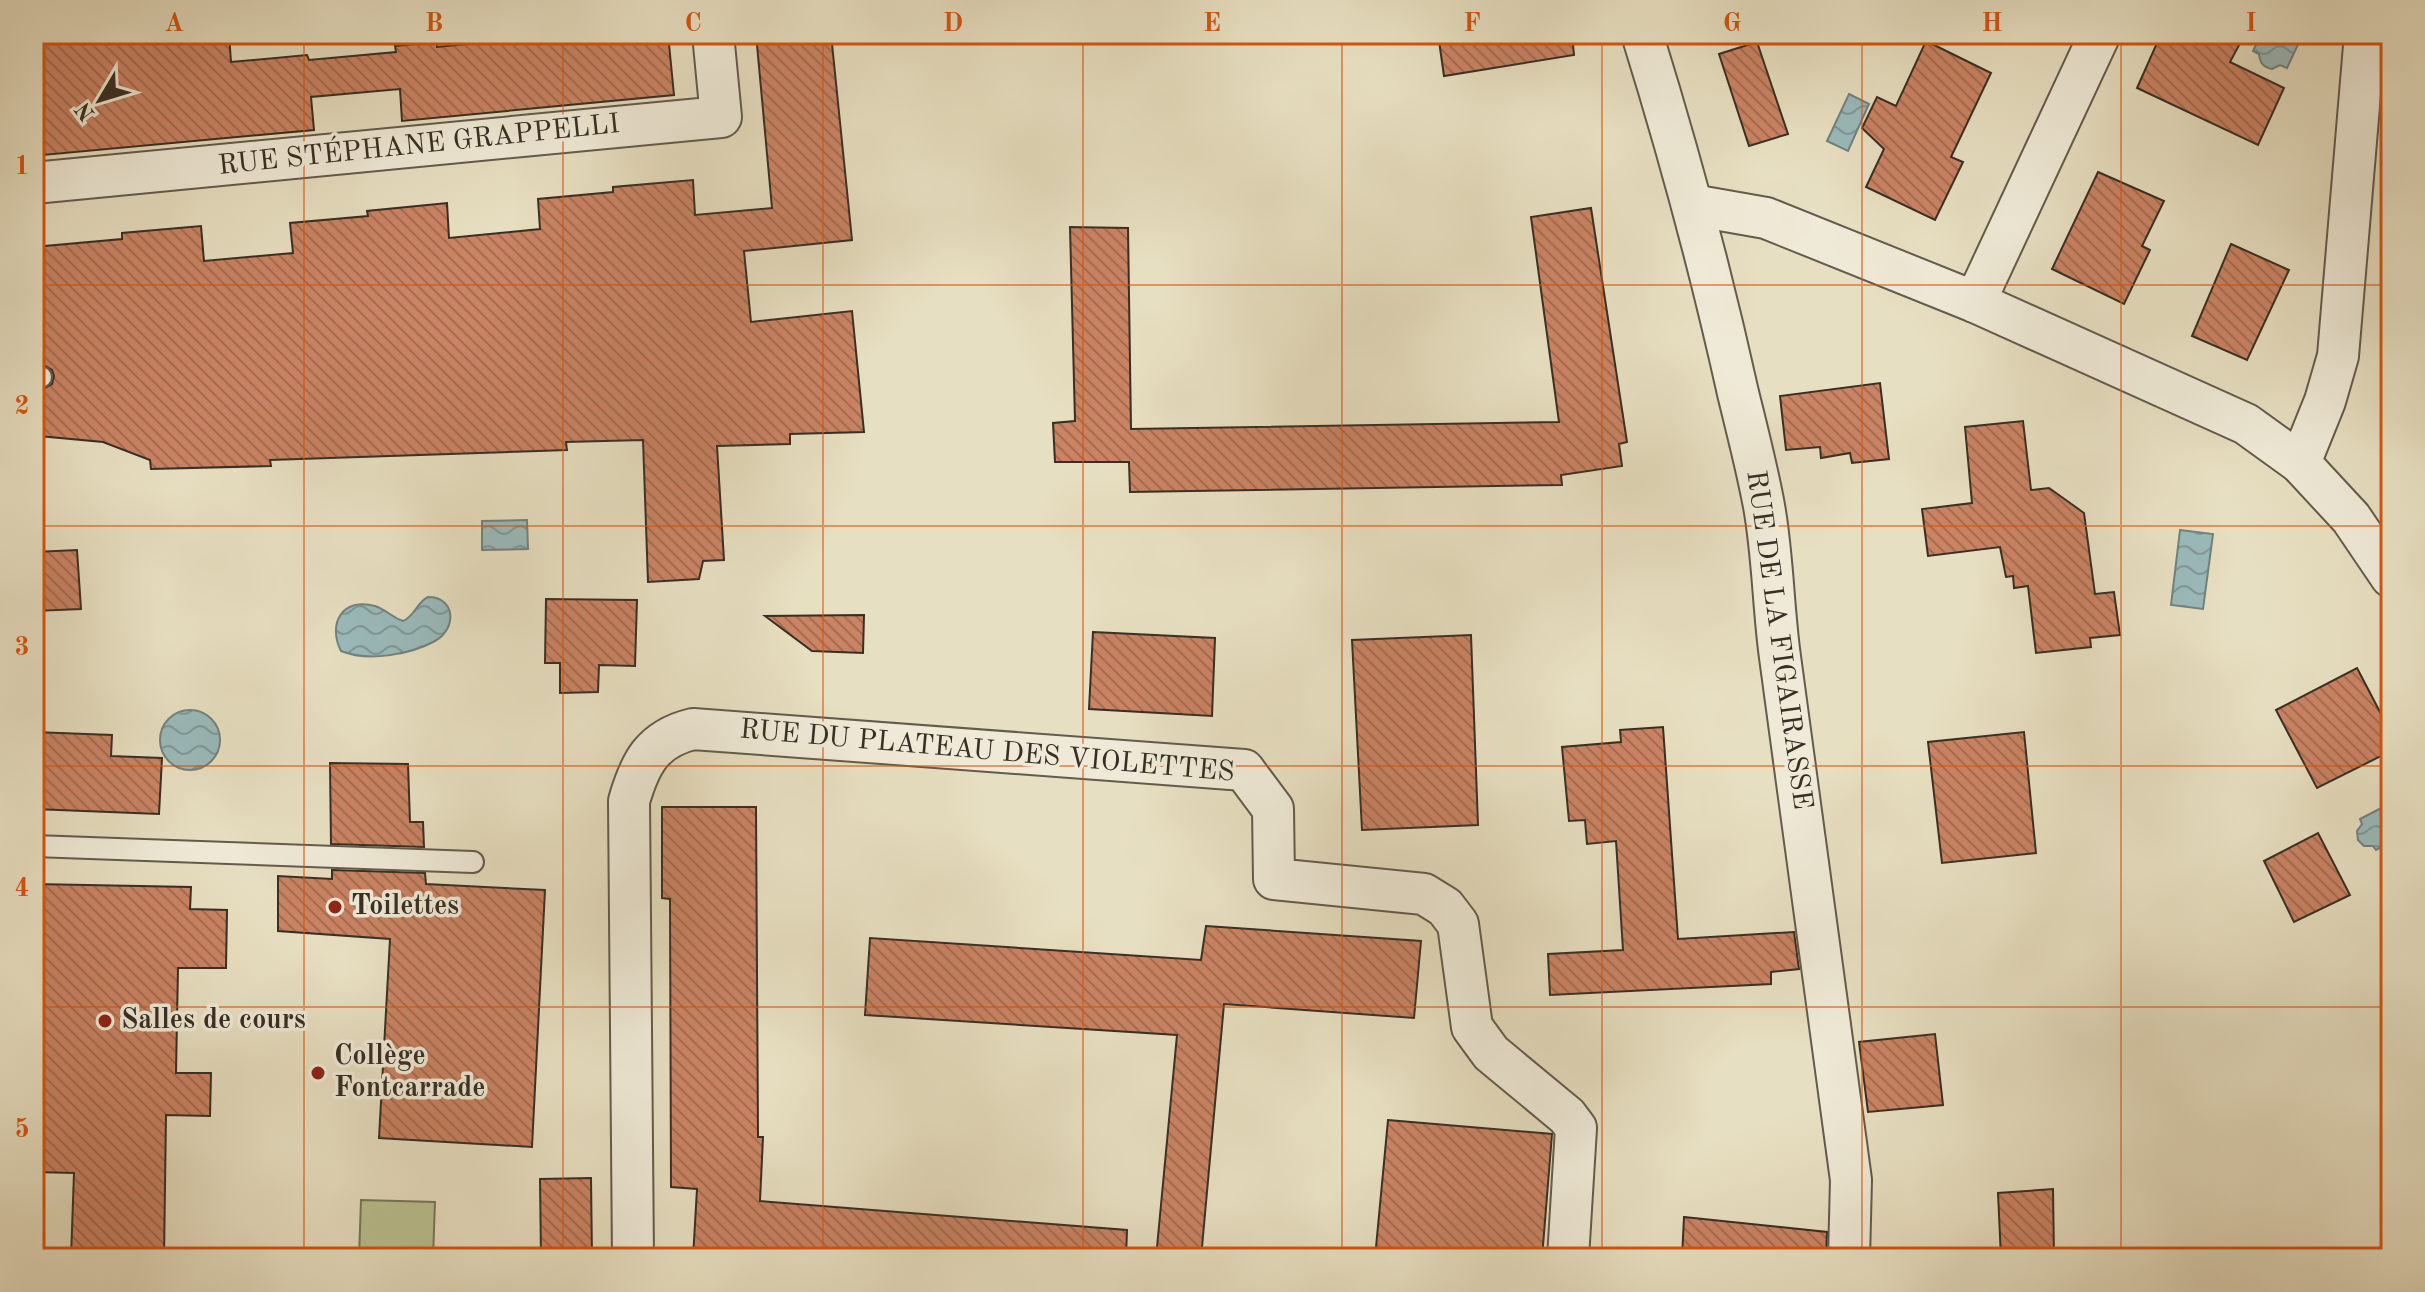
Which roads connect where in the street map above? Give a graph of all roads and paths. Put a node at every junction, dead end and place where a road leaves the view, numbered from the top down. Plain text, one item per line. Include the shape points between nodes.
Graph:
1 (713, 34) edge
2 (1642, 34) edge
3 (2100, 34) edge
4 (2365, 34) edge
5 (34, 183) edge
6 (1692, 205) junction
7 (1975, 302) junction
8 (2300, 463) junction
9 (2391, 577) edge
10 (34, 846) edge
11 (473, 862) dead end
12 (633, 1258) edge
13 (1568, 1258) edge
14 (1849, 1258) edge

1 - 5 street, RUE STÉPHANE GRAPPELLI via 721,117
2 - 6 street, RUE DE LA FIGAIRASSE
3 - 7 street
4 - 8 street via 2338,356
6 - 7 street via 1766,218
6 - 14 street, RUE DE LA FIGAIRASSE via 1764,505 1851,1180
7 - 8 street via 2246,424
8 - 9 street via 2351,518
10 - 11 lane
12 - 13 street, RUE DU PLATEAU DES VIOLETTES via 629,801 648,755 671,734 693,729 1244,770 1273,809 1274,879 1424,894 1445,907 1458,924 1472,1027 1491,1053 1576,1128

